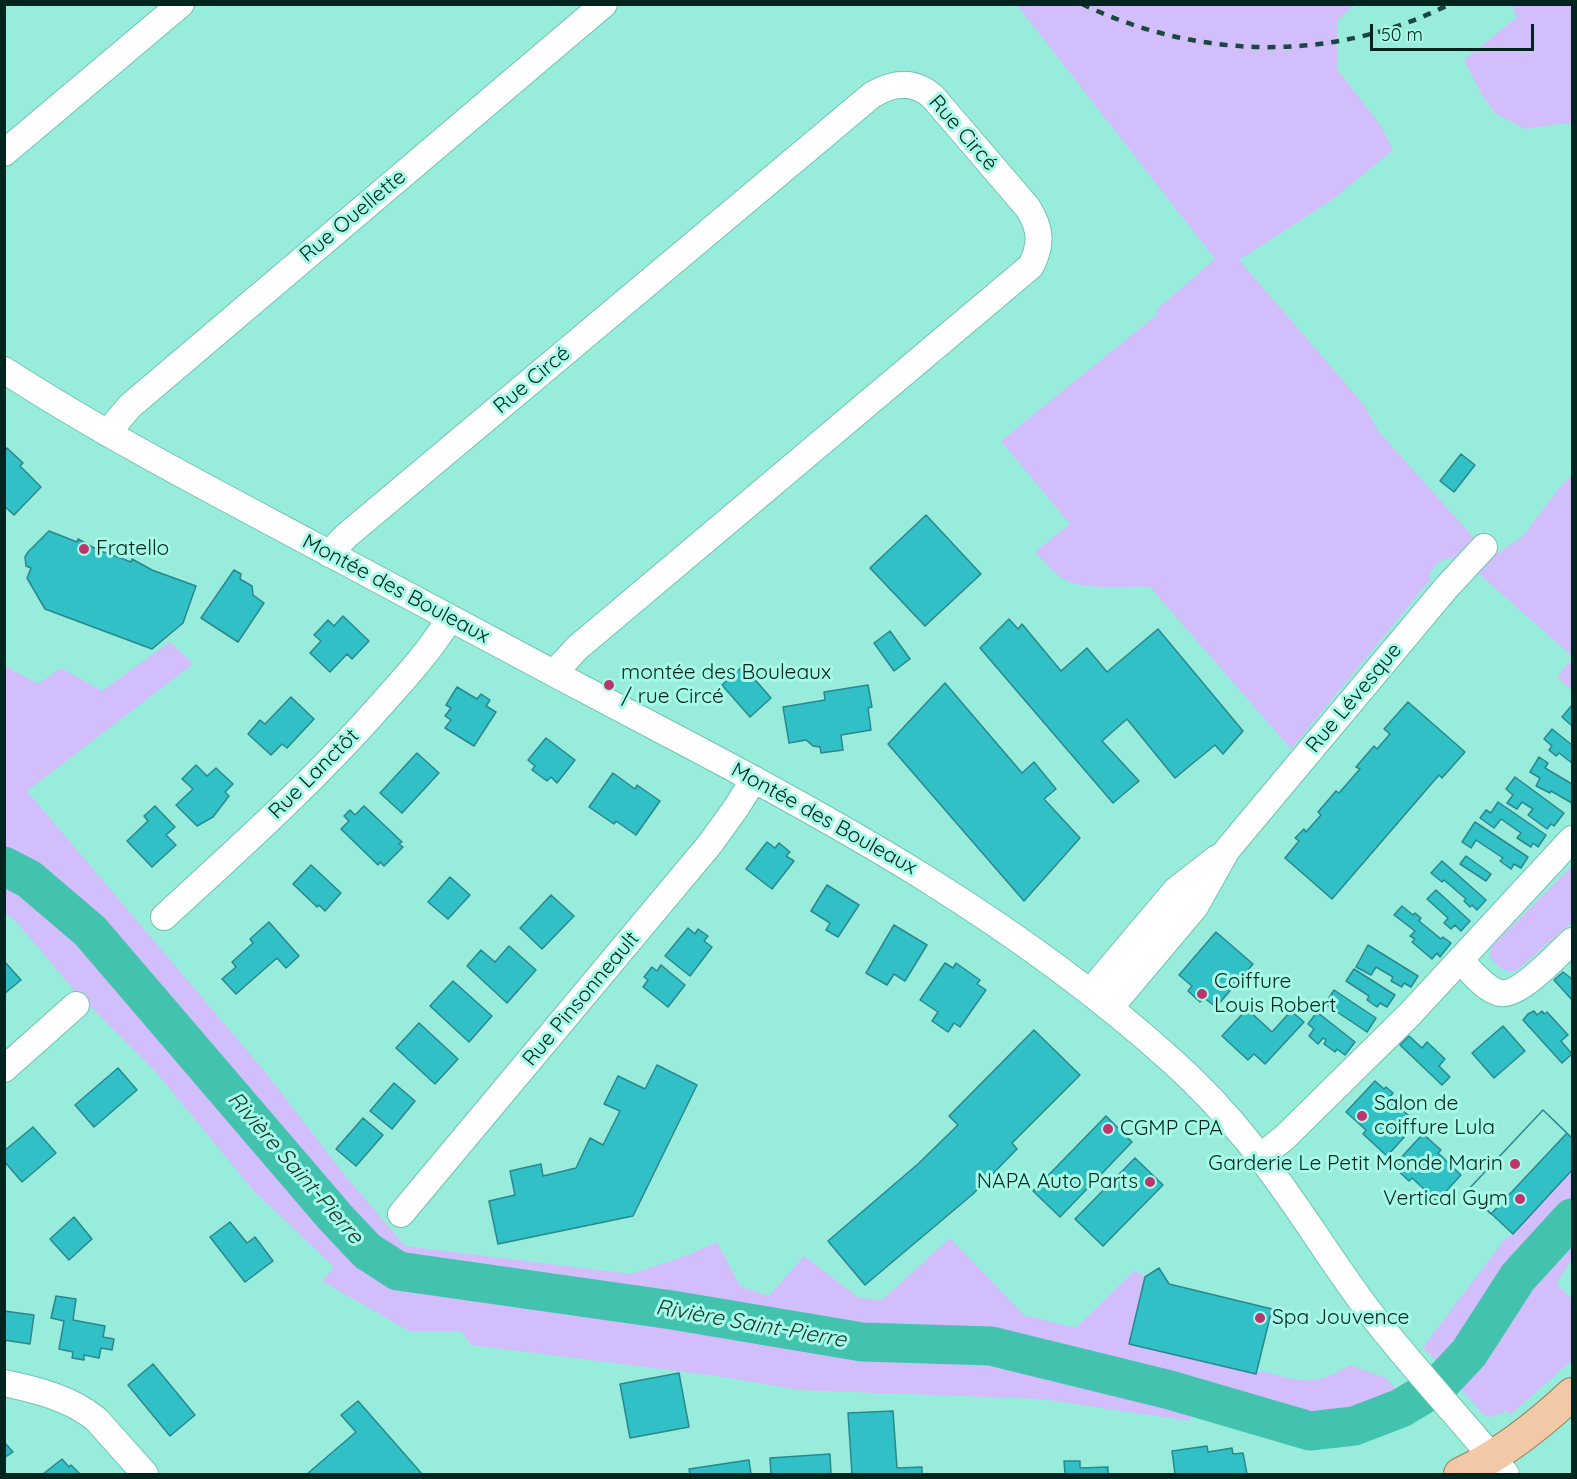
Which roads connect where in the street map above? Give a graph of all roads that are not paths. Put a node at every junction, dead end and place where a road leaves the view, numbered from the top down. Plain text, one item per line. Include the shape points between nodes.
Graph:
1 (182, 4) edge
2 (604, 4) edge
3 (8, 143) edge
4 (4, 370) edge
5 (107, 433) junction
6 (1484, 547) dead end
7 (329, 554) junction
8 (450, 618) junction
9 (554, 673) junction
10 (753, 779) junction
11 (1572, 839) edge
12 (164, 917) dead end
13 (1572, 941) edge
14 (1461, 961) junction
15 (1100, 1000) junction
16 (76, 1005) dead end
17 (4, 1069) edge
18 (1260, 1157) junction
19 (401, 1214) dead end
20 (4, 1383) edge
21 (1572, 1394) edge
22 (1498, 1466) edge
23 (145, 1474) edge
24 (1460, 1474) edge

1 - 3 street
2 - 5 street, Rue Ouellette via 130,406
4 - 5 street, Montée des Bouleaux
5 - 7 street, Montée des Bouleaux
6 - 15 street, Rue Lévesque via 1227,850 1176,890
7 - 8 street, Montée des Bouleaux
7 - 9 street, Rue Circé via 872,95 892,85 925,90 1035,219 1040,243 1031,266 577,648
8 - 9 street, Montée des Bouleaux
8 - 12 street, Rue Lanctôt via 426,654 349,741
9 - 10 street, Montée des Bouleaux
10 - 15 street, Montée des Bouleaux via 948,891
10 - 19 street, Rue Pinsonneault via 710,844
11 - 14 street
13 - 14 street via 1512,993 1490,988
14 - 18 street via 1284,1138
15 - 18 street, Montée des Bouleaux via 1195,1083
16 - 17 street
18 - 22 street, Montée des Bouleaux via 1337,1268
20 - 23 street via 44,1393 88,1412
21 - 22 main road
22 - 24 main road

